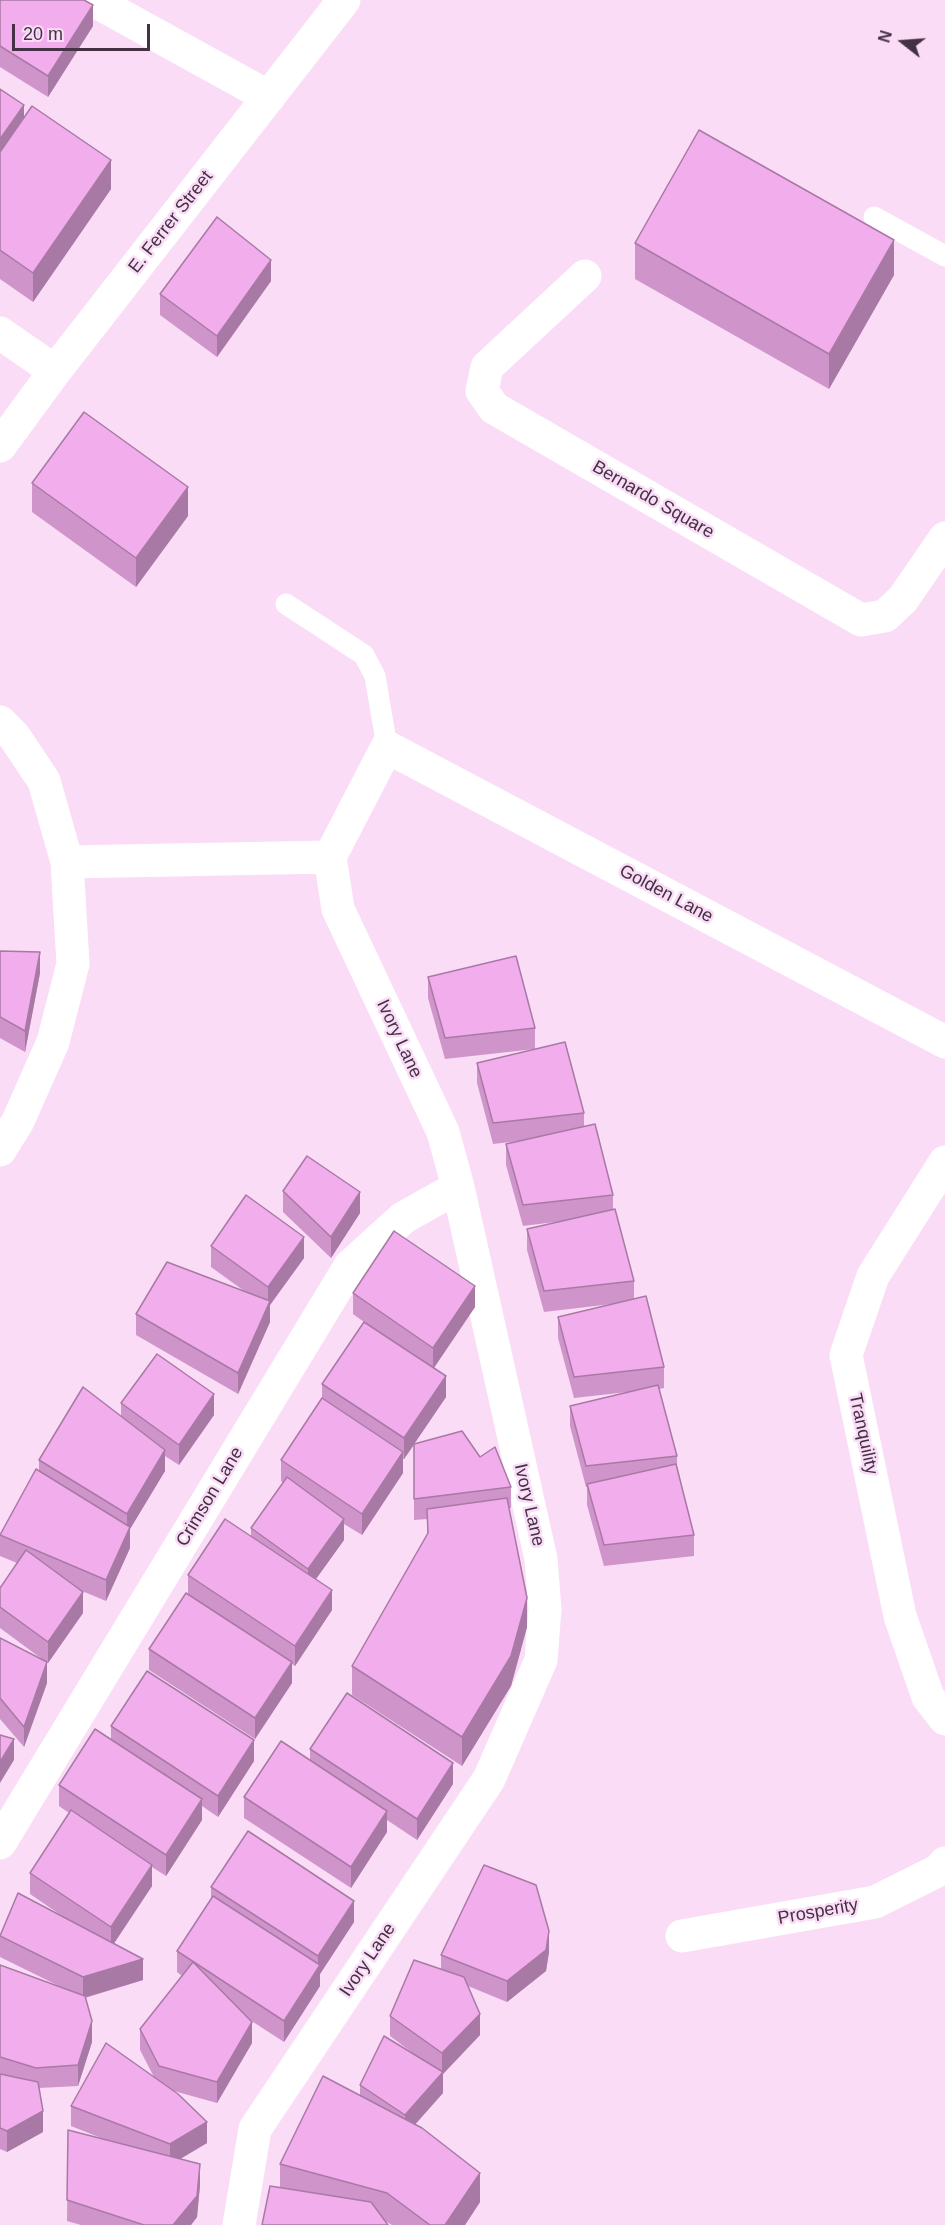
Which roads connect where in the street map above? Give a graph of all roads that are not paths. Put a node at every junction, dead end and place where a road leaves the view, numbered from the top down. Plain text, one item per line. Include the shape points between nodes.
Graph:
1 (93, 0) edge
2 (344, 0) edge
3 (269, 97) junction
4 (874, 217) dead end
5 (945, 256) edge
6 (585, 276) dead end
7 (0, 333) edge
8 (55, 372) junction
9 (0, 446) edge
10 (945, 538) edge
11 (286, 604) dead end
12 (0, 722) edge
13 (387, 747) junction
14 (330, 857) junction
15 (67, 862) junction
16 (945, 1042) edge
17 (0, 1150) edge
18 (945, 1162) edge
19 (458, 1187) junction
20 (945, 1719) edge
21 (0, 1843) edge
22 (945, 1863) edge
23 (682, 1936) dead end
24 (238, 2225) edge

1 - 3 street
2 - 3 street, E. Ferrer Street
3 - 8 street, E. Ferrer Street
4 - 5 lane
6 - 10 street, Bernardo Square via 488,367 482,391 494,408 861,620 885,616 903,599
7 - 8 street
8 - 9 street, E. Ferrer Street
11 - 13 lane via 364,655 375,676
12 - 15 street via 44,781
13 - 14 street
13 - 16 street, Golden Lane
14 - 15 street
14 - 19 street, Ivory Lane via 339,909 442,1132
15 - 17 street via 73,964 54,1042 18,1121
18 - 20 street, Tranquility via 873,1276 846,1355 900,1616 928,1697
19 - 21 street, Crimson Lane via 403,1218 350,1266
19 - 24 street, Ivory Lane via 541,1559 545,1609 541,1660 489,1779 255,2129
22 - 23 street, Prosperity via 939,1870 875,1902

